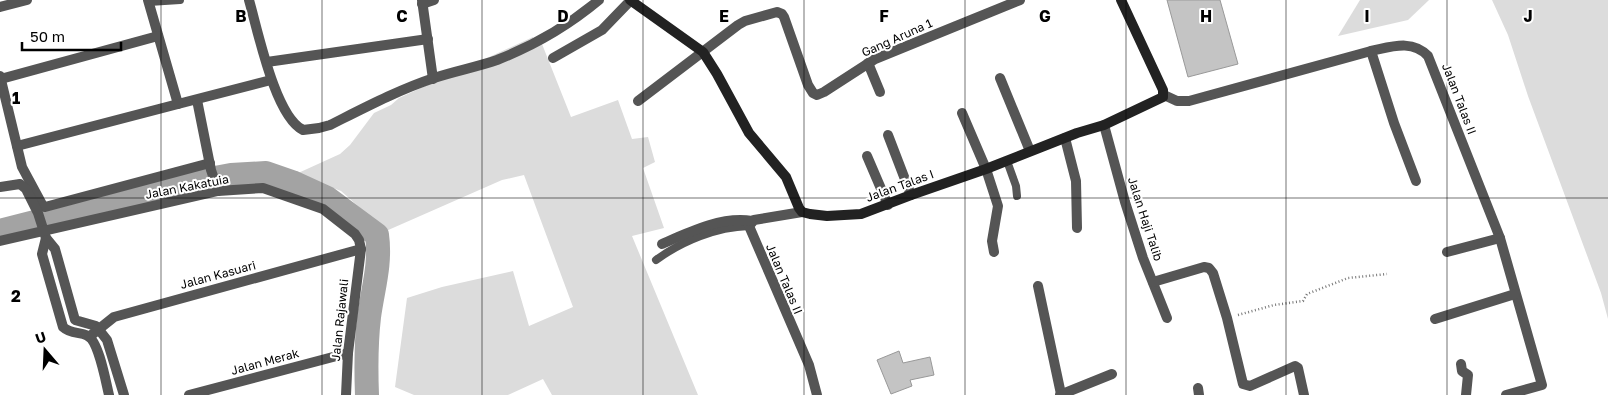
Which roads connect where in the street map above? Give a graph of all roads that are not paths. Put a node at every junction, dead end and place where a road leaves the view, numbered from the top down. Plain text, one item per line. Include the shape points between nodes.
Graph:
1 (26, 0) edge
2 (180, 0) edge
3 (250, 0) edge
4 (434, 0) edge
5 (599, 0) edge
6 (631, 0) edge
7 (1020, 0) edge
8 (1121, 0) edge
9 (148, 1) edge
10 (422, 2) edge
11 (1009, 2) edge
12 (0, 7) edge
13 (158, 36) junction
14 (428, 39) junction
15 (1371, 51) junction
16 (703, 52) junction
17 (553, 58) dead end
18 (266, 62) junction
19 (868, 63) junction
20 (0, 78) edge
21 (1000, 78) dead end
22 (433, 79) junction
23 (271, 80) junction
24 (880, 92) dead end
25 (1164, 95) junction
26 (197, 100) junction
27 (638, 101) dead end
28 (178, 104) junction
29 (962, 113) dead end
30 (1104, 125) junction
31 (888, 135) dead end
32 (1065, 138) junction
33 (17, 146) junction
34 (1030, 151) junction
35 (867, 156) dead end
36 (1007, 161) junction
37 (211, 167) junction
38 (986, 169) junction
39 (1416, 181) dead end
40 (0, 187) edge
41 (217, 189) junction
42 (911, 195) junction
43 (1017, 196) dead end
44 (888, 204) junction
45 (802, 212) junction
46 (751, 224) junction
47 (1076, 228) dead end
48 (44, 231) junction
49 (1500, 238) junction
50 (0, 241) edge
51 (662, 244) dead end
52 (360, 249) junction
53 (994, 252) dead end
54 (1447, 252) dead end
55 (656, 260) dead end
56 (1153, 282) junction
57 (1038, 286) dead end
58 (1515, 294) junction
59 (1167, 318) dead end
60 (1435, 319) dead end
61 (99, 328) junction
62 (89, 336) junction
63 (348, 353) junction
64 (1461, 364) dead end
65 (1112, 374) dead end
66 (1251, 391) edge
67 (109, 395) edge
68 (124, 395) edge
69 (189, 395) edge
70 (346, 395) edge
71 (817, 395) edge
72 (1060, 395) edge
73 (1304, 395) edge
74 (1466, 395) edge
75 (1506, 395) edge

1 - 12 street
2 - 9 lane
3 - 18 street
4 - 10 street
5 - 22 street via 580,15 497,60
6 - 16 street
6 - 17 street via 602,30
7 - 11 street, Gang Aruna 1
8 - 25 street
9 - 13 street
10 - 14 street
11 - 19 street, Gang Aruna 1
13 - 20 street
13 - 28 street
14 - 18 street
14 - 22 street
15 - 25 street, Jalan Talas II via 1189,102
15 - 39 street
15 - 49 street, Jalan Talas II via 1413,46 1428,56
16 - 19 street, Gang Aruna 1 via 745,21 776,12 784,17 813,93 821,94
16 - 27 street
16 - 45 street via 749,133 786,177
18 - 23 street
19 - 24 street
20 - 33 street
21 - 34 street
22 - 23 street via 330,125 303,130 292,122
23 - 26 street
25 - 30 street, Jalan Talas I
26 - 28 street
26 - 37 street
28 - 33 street
29 - 38 street
30 - 32 street, Jalan Talas I
30 - 56 street, Jalan Haji Talib via 1125,202
31 - 42 street
32 - 34 street, Jalan Talas I
32 - 47 street via 1076,181
33 - 37 street via 22,167 45,207
34 - 36 street, Jalan Talas I
35 - 44 street
36 - 38 street, Jalan Talas I
36 - 43 lane
37 - 41 street
38 - 42 street, Jalan Talas I
38 - 53 street via 998,206 992,241
40 - 48 street via 20,184 26,189
41 - 48 street, Jalan Kakatuia
41 - 52 street, Jalan Kakatuia via 263,188 323,210 355,234
42 - 44 street, Jalan Talas I
44 - 45 street, Jalan Talas I via 845,216
45 - 46 street
46 - 51 street via 742,220 704,227
46 - 55 lane via 698,237
46 - 71 street, Jalan Talas II via 781,304 809,365
48 - 50 street, Jalan Kakatuia
48 - 61 street via 55,249 75,320
48 - 62 street via 42,254 63,327 74,334
49 - 54 street
49 - 58 street, Jalan Talas II
52 - 61 street, Jalan Kasuari via 114,317
52 - 63 street, Jalan Rajawali
56 - 59 street, Jalan Haji Talib
56 - 66 street via 1204,266 1209,268 1227,318 1242,382
57 - 72 street
58 - 60 street
58 - 75 street, Jalan Talas II via 1542,385
61 - 62 street, Jalan Kasuari
61 - 68 street via 108,340
62 - 67 street via 95,344
63 - 69 street, Jalan Merak
63 - 70 street, Jalan Rajawali
64 - 74 street via 1462,371 1468,375
65 - 72 street
66 - 73 street via 1295,366

